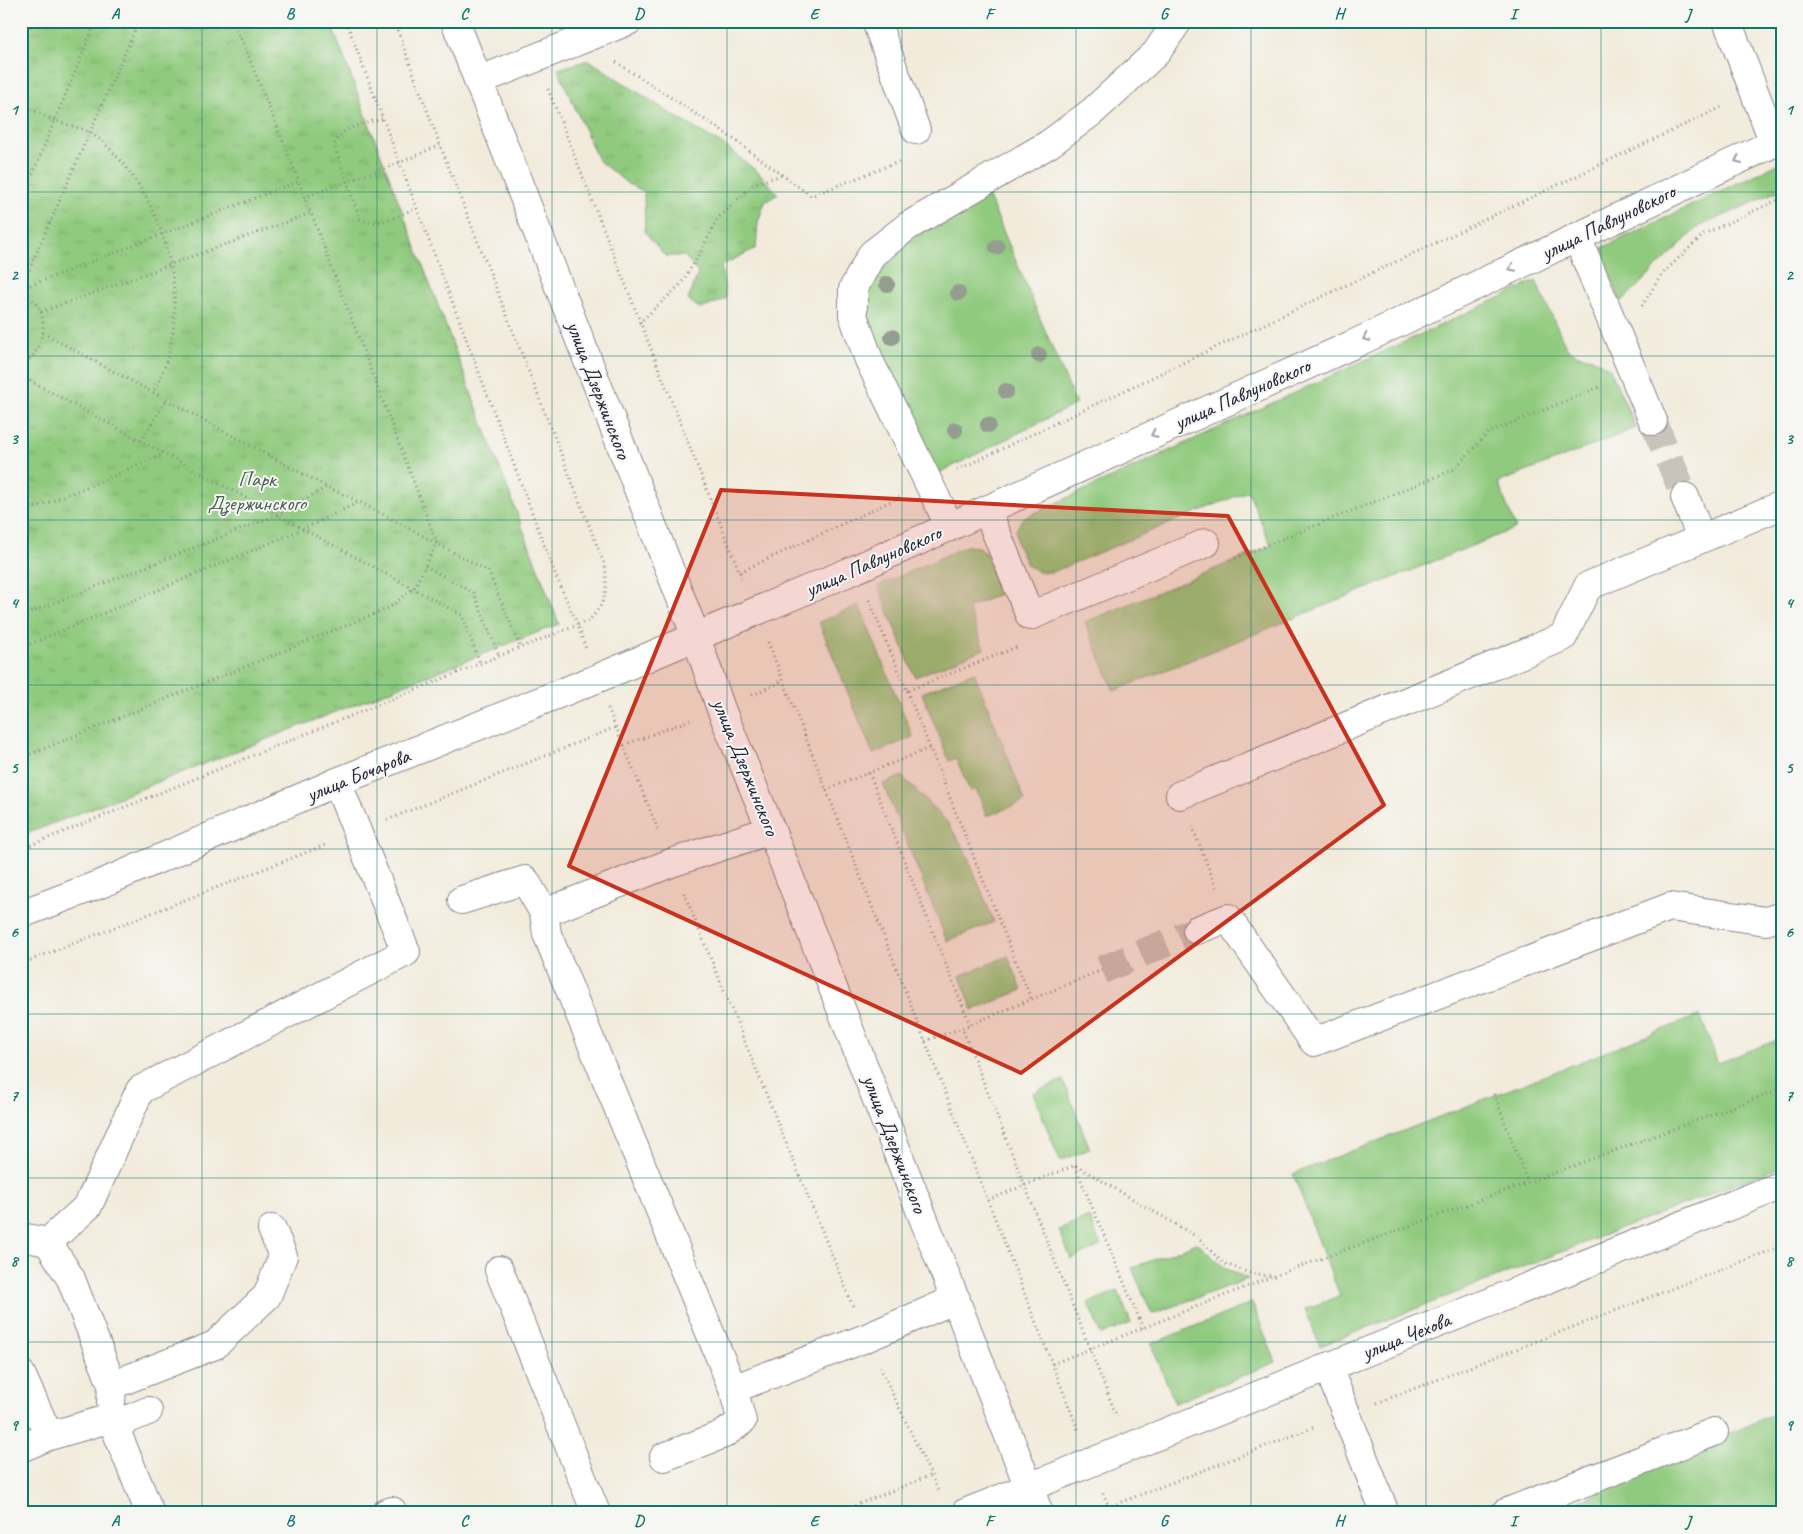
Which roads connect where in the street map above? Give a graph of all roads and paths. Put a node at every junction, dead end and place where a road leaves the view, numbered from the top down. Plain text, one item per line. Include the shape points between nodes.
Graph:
1 (45, 21) edge
2 (96, 21) edge
3 (139, 21) edge
4 (232, 21) edge
5 (346, 21) edge
6 (394, 21) edge
7 (455, 21) edge
8 (628, 21) edge
9 (876, 21) edge
10 (1178, 21) edge
11 (1727, 21) edge
12 (21, 30) edge
13 (586, 38) junction
14 (535, 58) junction
15 (478, 81) junction
16 (1754, 92) junction
17 (21, 106) edge
18 (382, 119) junction
19 (55, 120) junction
20 (916, 130) joint
21 (90, 132) junction
22 (1778, 141) edge
23 (440, 145) junction
24 (399, 163) junction
25 (782, 175) junction
26 (299, 181) junction
27 (346, 182) junction
28 (304, 197) junction
29 (1782, 198) edge
30 (21, 202) edge
31 (416, 208) junction
32 (311, 212) junction
33 (161, 234) junction
34 (1577, 237) junction
35 (171, 264) junction
36 (21, 289) edge
37 (42, 312) junction
38 (639, 322) junction
39 (43, 333) junction
40 (1620, 341) junction
41 (21, 366) edge
42 (21, 376) edge
43 (153, 392) junction
44 (166, 399) junction
45 (1653, 421) tunnel mouth
46 (140, 441) junction
47 (163, 453) junction
48 (930, 483) junction
49 (326, 487) junction
50 (1685, 497) tunnel mouth
51 (360, 502) junction
52 (1782, 505) edge
53 (987, 510) junction
54 (21, 513) edge
55 (276, 514) junction
56 (950, 527) junction
57 (303, 529) junction
58 (1701, 538) junction
59 (437, 543) junction
60 (1206, 543) dead end
61 (425, 566) junction
62 (740, 572) junction
63 (414, 588) junction
64 (756, 612) junction
65 (21, 616) edge
66 (578, 626) junction
67 (696, 637) junction
68 (21, 648) edge
69 (521, 648) junction
70 (500, 656) junction
71 (480, 663) junction
72 (596, 679) junction
73 (908, 691) dead end
74 (616, 727) junction
75 (930, 748) junction
76 (21, 758) edge
77 (869, 773) junction
78 (337, 782) junction
79 (826, 790) junction
80 (1180, 795) dead end
81 (1193, 829) dead end
82 (771, 830) junction
83 (358, 832) junction
84 (21, 849) edge
85 (671, 863) junction
86 (462, 900) dead end
87 (544, 913) junction
88 (21, 914) edge
89 (1782, 916) edge
90 (1228, 918) junction
91 (1198, 930) tunnel mouth
92 (21, 964) edge
93 (1102, 970) tunnel mouth
94 (1032, 999) junction
95 (970, 1024) junction
96 (962, 1028) junction
97 (925, 1041) junction
98 (1782, 1089) edge
99 (1494, 1094) dead end
100 (1075, 1165) junction
101 (1528, 1183) junction
102 (1782, 1185) edge
103 (1025, 1186) junction
104 (988, 1200) junction
105 (272, 1229) dead end
106 (21, 1237) edge
107 (48, 1242) junction
108 (1782, 1246) edge
109 (498, 1270) dead end
110 (1274, 1276) junction
111 (956, 1300) junction
112 (1143, 1328) junction
113 (866, 1338) junction
114 (1090, 1349) junction
115 (1052, 1364) junction
116 (1328, 1368) junction
117 (21, 1374) edge
118 (112, 1385) junction
119 (732, 1388) junction
120 (148, 1411) dead end
121 (1347, 1414) junction
122 (112, 1421) junction
123 (1714, 1432) dead end
124 (49, 1436) junction
125 (21, 1448) edge
126 (1129, 1448) junction
127 (664, 1457) dead end
128 (1091, 1463) junction
129 (932, 1475) junction
130 (1029, 1488) junction
131 (941, 1498) dead end
132 (1109, 1507) junction
133 (1098, 1512) edge
134 (150, 1513) edge
135 (596, 1513) edge
136 (836, 1513) edge
137 (965, 1513) edge
138 (1039, 1513) edge
139 (1093, 1513) edge
140 (1384, 1513) edge
141 (1505, 1513) edge

1 - 12 path
2 - 19 path
3 - 21 path
4 - 26 path
5 - 18 path
6 - 23 path
7 - 15 street, улица Дзержинского
8 - 13 street
9 - 20 street
10 - 48 street via 1156,53 1092,112 1049,144 908,226 872,254 853,289 852,315 869,360
11 - 16 street
13 - 14 street
13 - 25 path via 620,66 721,130
14 - 15 street
14 - 38 path
15 - 67 street, улица Дзержинского
16 - 22 street
16 - 48 path
17 - 19 path
18 - 24 path
18 - 27 path via 344,130 338,136 334,145
19 - 21 path
19 - 30 path
20 - 25 path via 911,157 811,196
21 - 33 path via 115,154 138,183 155,214
21 - 36 path
22 -> 34 street, улица Павлуновского
23 - 24 path
23 - 66 path via 605,566 605,599 596,614
24 - 27 path
24 - 31 path
25 - 38 path via 754,184 718,218 680,285
26 - 28 path
26 - 33 path
27 - 28 path
27 - 31 path via 360,219 367,223 377,223
28 - 32 path
29 - 40 path via 1704,234 1662,274
31 - 66 path
32 - 35 path
32 - 59 path
33 - 35 path
33 - 36 path
34 - 40 street
34 -> 53 street, улица Павлуновского via 1354,344
35 - 37 path
35 - 43 path via 175,302 173,337 163,375
36 - 37 path
37 - 39 path
38 - 62 path
39 - 41 path via 38,350
39 - 43 path
40 - 45 street
42 - 46 path
43 - 44 path
44 - 46 path
44 - 49 path
46 - 47 path
47 - 54 path
47 - 55 path
48 - 56 street
48 - 62 path
49 - 51 path
49 - 55 path
50 - 58 street
51 - 57 path
51 - 59 path
52 - 58 street
53 - 56 street, улица Павлуновского
53 - 60 street via 1030,616
55 - 57 path
55 - 65 path
56 - 64 street, улица Павлуновского
57 - 63 path
57 - 68 path
58 - 80 street via 1588,586 1563,637
59 - 61 path
59 - 69 path via 488,571
61 - 63 path
61 - 70 path via 474,593
62 - 64 path
63 - 71 path via 462,615
63 - 76 path via 389,608
64 - 67 street, улица Павлуновского
64 - 79 path
66 - 69 path
66 - 72 path
67 - 72 street, улица Бочарова
67 - 82 street, улица Дзержинского via 721,709
69 - 70 path
70 - 71 path
71 - 84 path
72 - 74 path
72 - 78 street, улица Бочарова
73 - 75 path
74 - 83 path
74 - 85 path
75 - 77 path
75 - 94 path
77 - 79 path
77 - 95 path
78 - 83 street
78 - 88 street, улица Бочарова via 103,884
79 - 97 path
81 - 90 path
82 - 85 street
82 - 111 street, улица Дзержинского
83 - 92 path
83 - 107 street via 406,952 140,1090 88,1206
85 - 87 street
85 - 113 path
86 - 87 street via 525,880
87 - 119 street via 547,934
89 - 90 street via 1766,921 1670,908 1314,1042
90 - 91 street
93 - 94 path
94 - 95 path
95 - 96 path
96 - 97 path
96 - 103 path
97 - 104 path
98 - 101 path
99 - 101 path
100 - 103 path
100 - 110 path via 1197,1237 1223,1263 1252,1274
100 - 112 path
101 - 110 path
102 - 116 street, улица Чехова
103 - 104 path
103 - 114 path
104 - 115 path
105 - 118 street via 283,1256 267,1296 215,1345
106 - 107 street
107 - 118 street via 71,1280
108 - 121 path
109 - 135 street
110 - 112 path
111 - 113 street
111 - 130 street, улица Дзержинского
112 - 114 path
113 - 119 street
113 - 129 path
114 - 115 path
114 - 126 path
115 - 128 path
116 - 121 street
116 - 126 street, улица Чехова
117 - 124 street
118 - 122 street
119 - 127 street via 742,1422 724,1434
120 - 122 street
121 - 132 path
121 - 140 street
122 - 124 street
122 - 134 street
123 - 141 street
124 - 125 street
126 - 128 street, улица Чехова
128 - 130 street, улица Чехова
128 - 132 path
129 - 131 path
129 - 136 path
130 - 137 street, улица Чехова
130 - 138 street, улица Дзержинского
132 - 133 path
133 - 139 path

